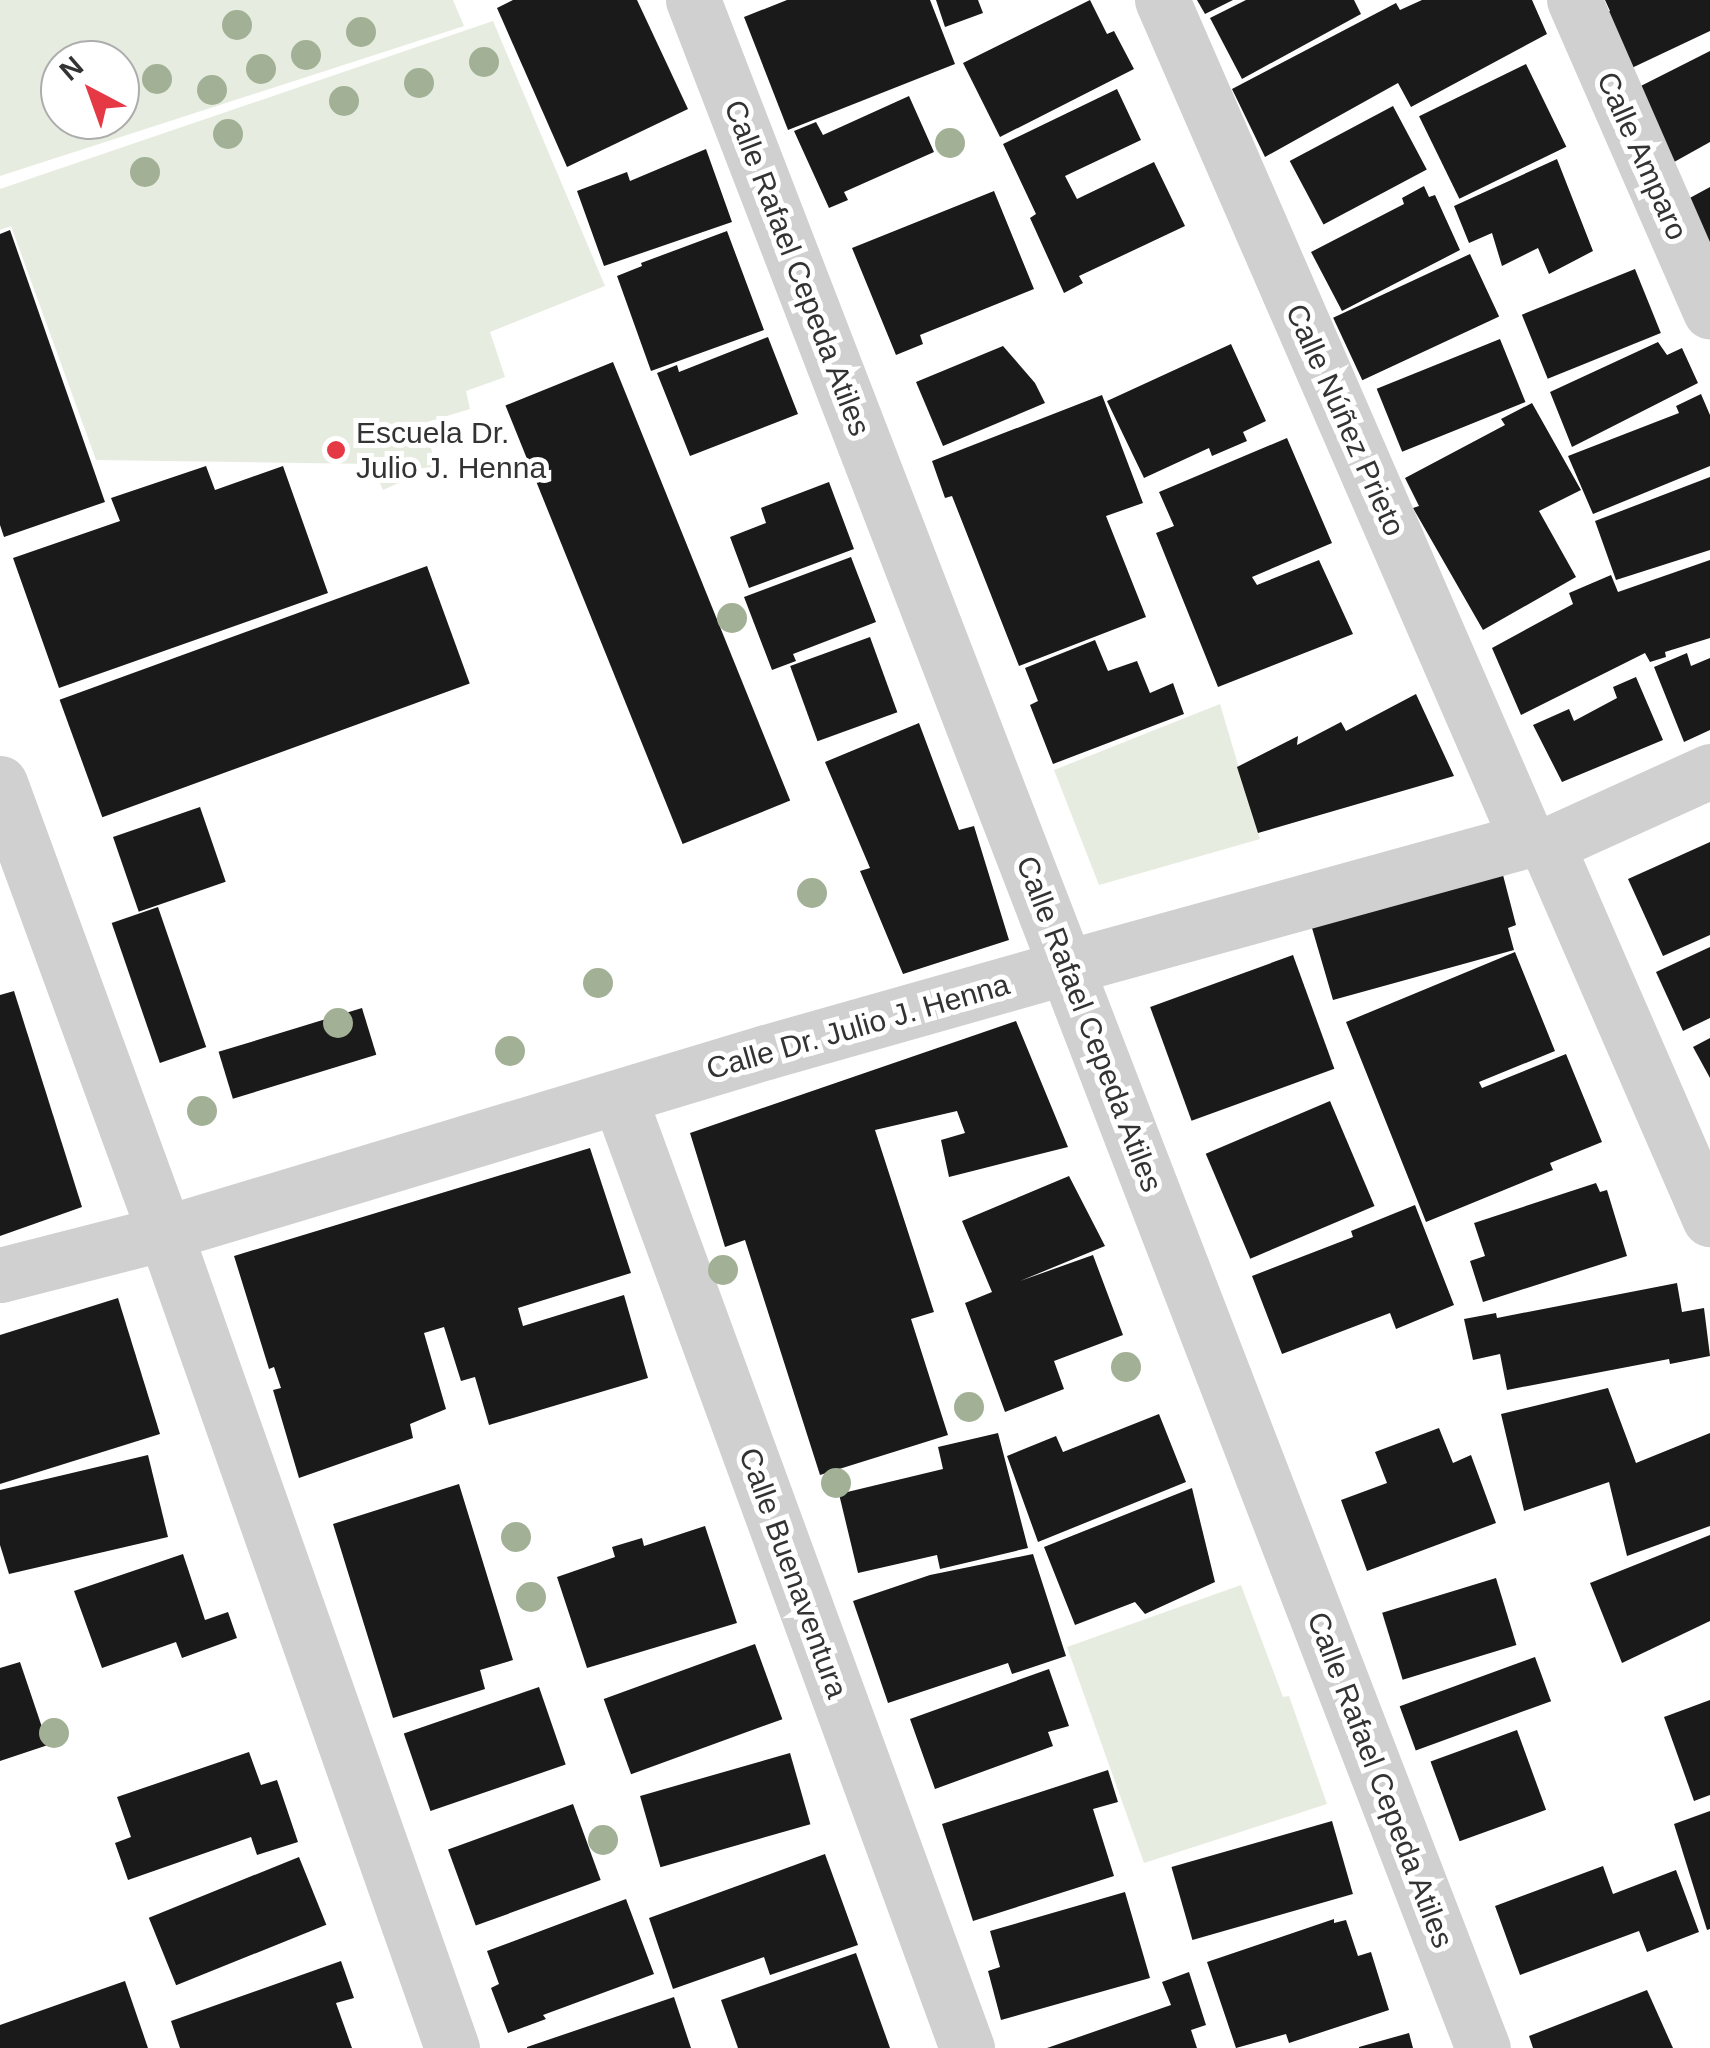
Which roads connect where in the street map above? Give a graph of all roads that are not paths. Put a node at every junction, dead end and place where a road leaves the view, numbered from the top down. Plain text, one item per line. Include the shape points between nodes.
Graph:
1 (693, 0) edge
2 (1162, 0) edge
3 (1574, 0) edge
4 (1710, 312) edge
5 (1710, 772) edge
6 (0, 783) edge
7 (1537, 842) junction
8 (1067, 967) junction
9 (619, 1097) junction
10 (1710, 1219) edge
11 (166, 1233) junction
12 (0, 1275) edge
13 (452, 2048) edge
14 (968, 2048) edge
15 (1483, 2048) edge

1 - 8 street, Calle Rafael Cepeda Atiles
2 - 7 street, Calle Núñez Prieto
3 - 4 street, Calle Amparo
5 - 7 street, Calle Dr. Julio J. Henna
6 - 11 street
7 - 8 street, Calle Dr. Julio J. Henna
7 - 10 street, Calle Núñez Prieto
8 - 9 street, Calle Dr. Julio J. Henna
8 - 15 street, Calle Rafael Cepeda Atiles
9 - 11 street, Calle Dr. Julio J. Henna
9 - 14 street, Calle Buenaventura
11 - 12 street, Calle Dr. Julio J. Henna
11 - 13 street

